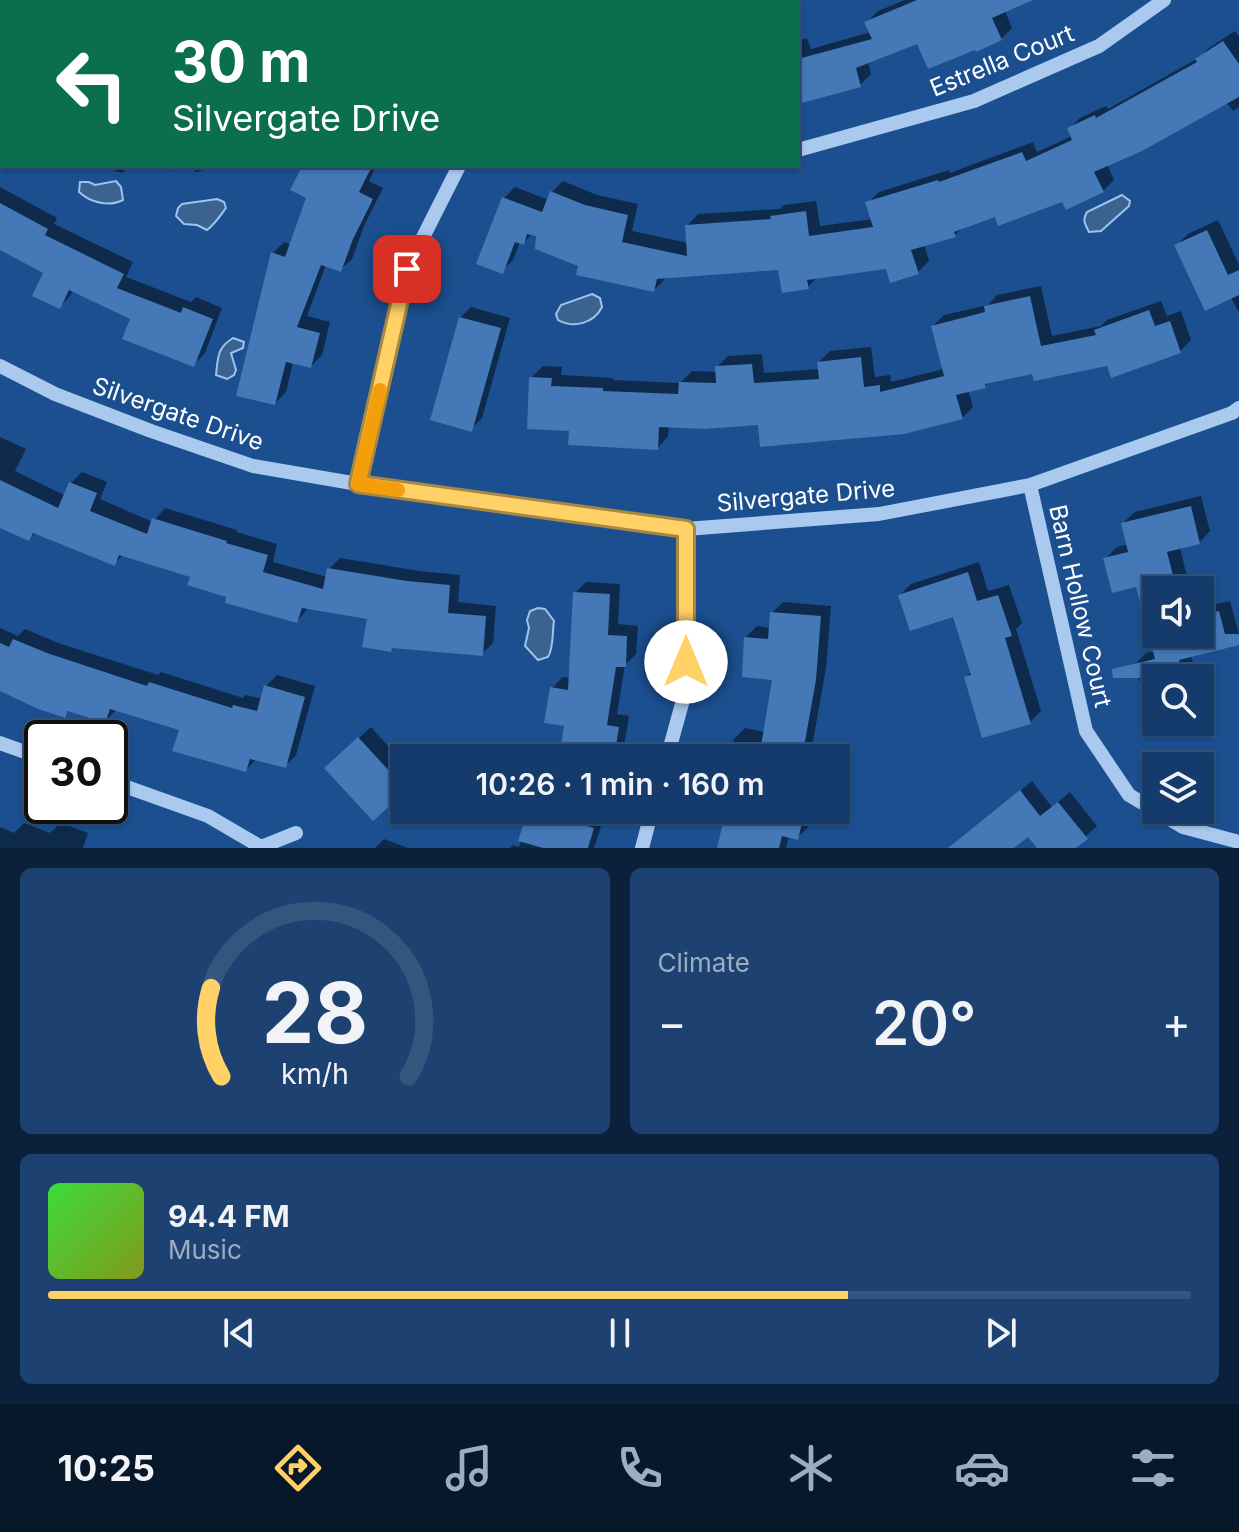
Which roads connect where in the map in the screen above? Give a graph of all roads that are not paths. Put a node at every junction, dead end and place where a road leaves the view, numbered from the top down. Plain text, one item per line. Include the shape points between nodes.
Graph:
1 (1164, 0) edge
2 (800, 149) edge
3 (458, 168) edge
4 (0, 366) edge
5 (1239, 408) edge
6 (358, 484) junction
7 (1030, 485) junction
8 (686, 529) junction
9 (0, 743) edge
10 (671, 744) edge
11 (24, 752) edge
12 (128, 787) edge
13 (648, 824) edge
14 (296, 833) dead end
15 (1239, 842) edge
16 (261, 848) edge
17 (642, 848) edge

1 - 2 street, Estrella Court via 1099,46 974,101
3 - 6 street via 407,269
4 - 6 street, Silvergate Drive via 69,399 253,466
5 - 7 street, Silvergate Drive
6 - 8 street, Silvergate Drive
7 - 8 street, Silvergate Drive via 879,514
7 - 15 street, Barn Hollow Court via 1086,731 1129,795 1183,827
8 - 10 street via 686,689
9 - 11 street
12 - 16 street via 208,816
13 - 17 street
14 - 16 street

